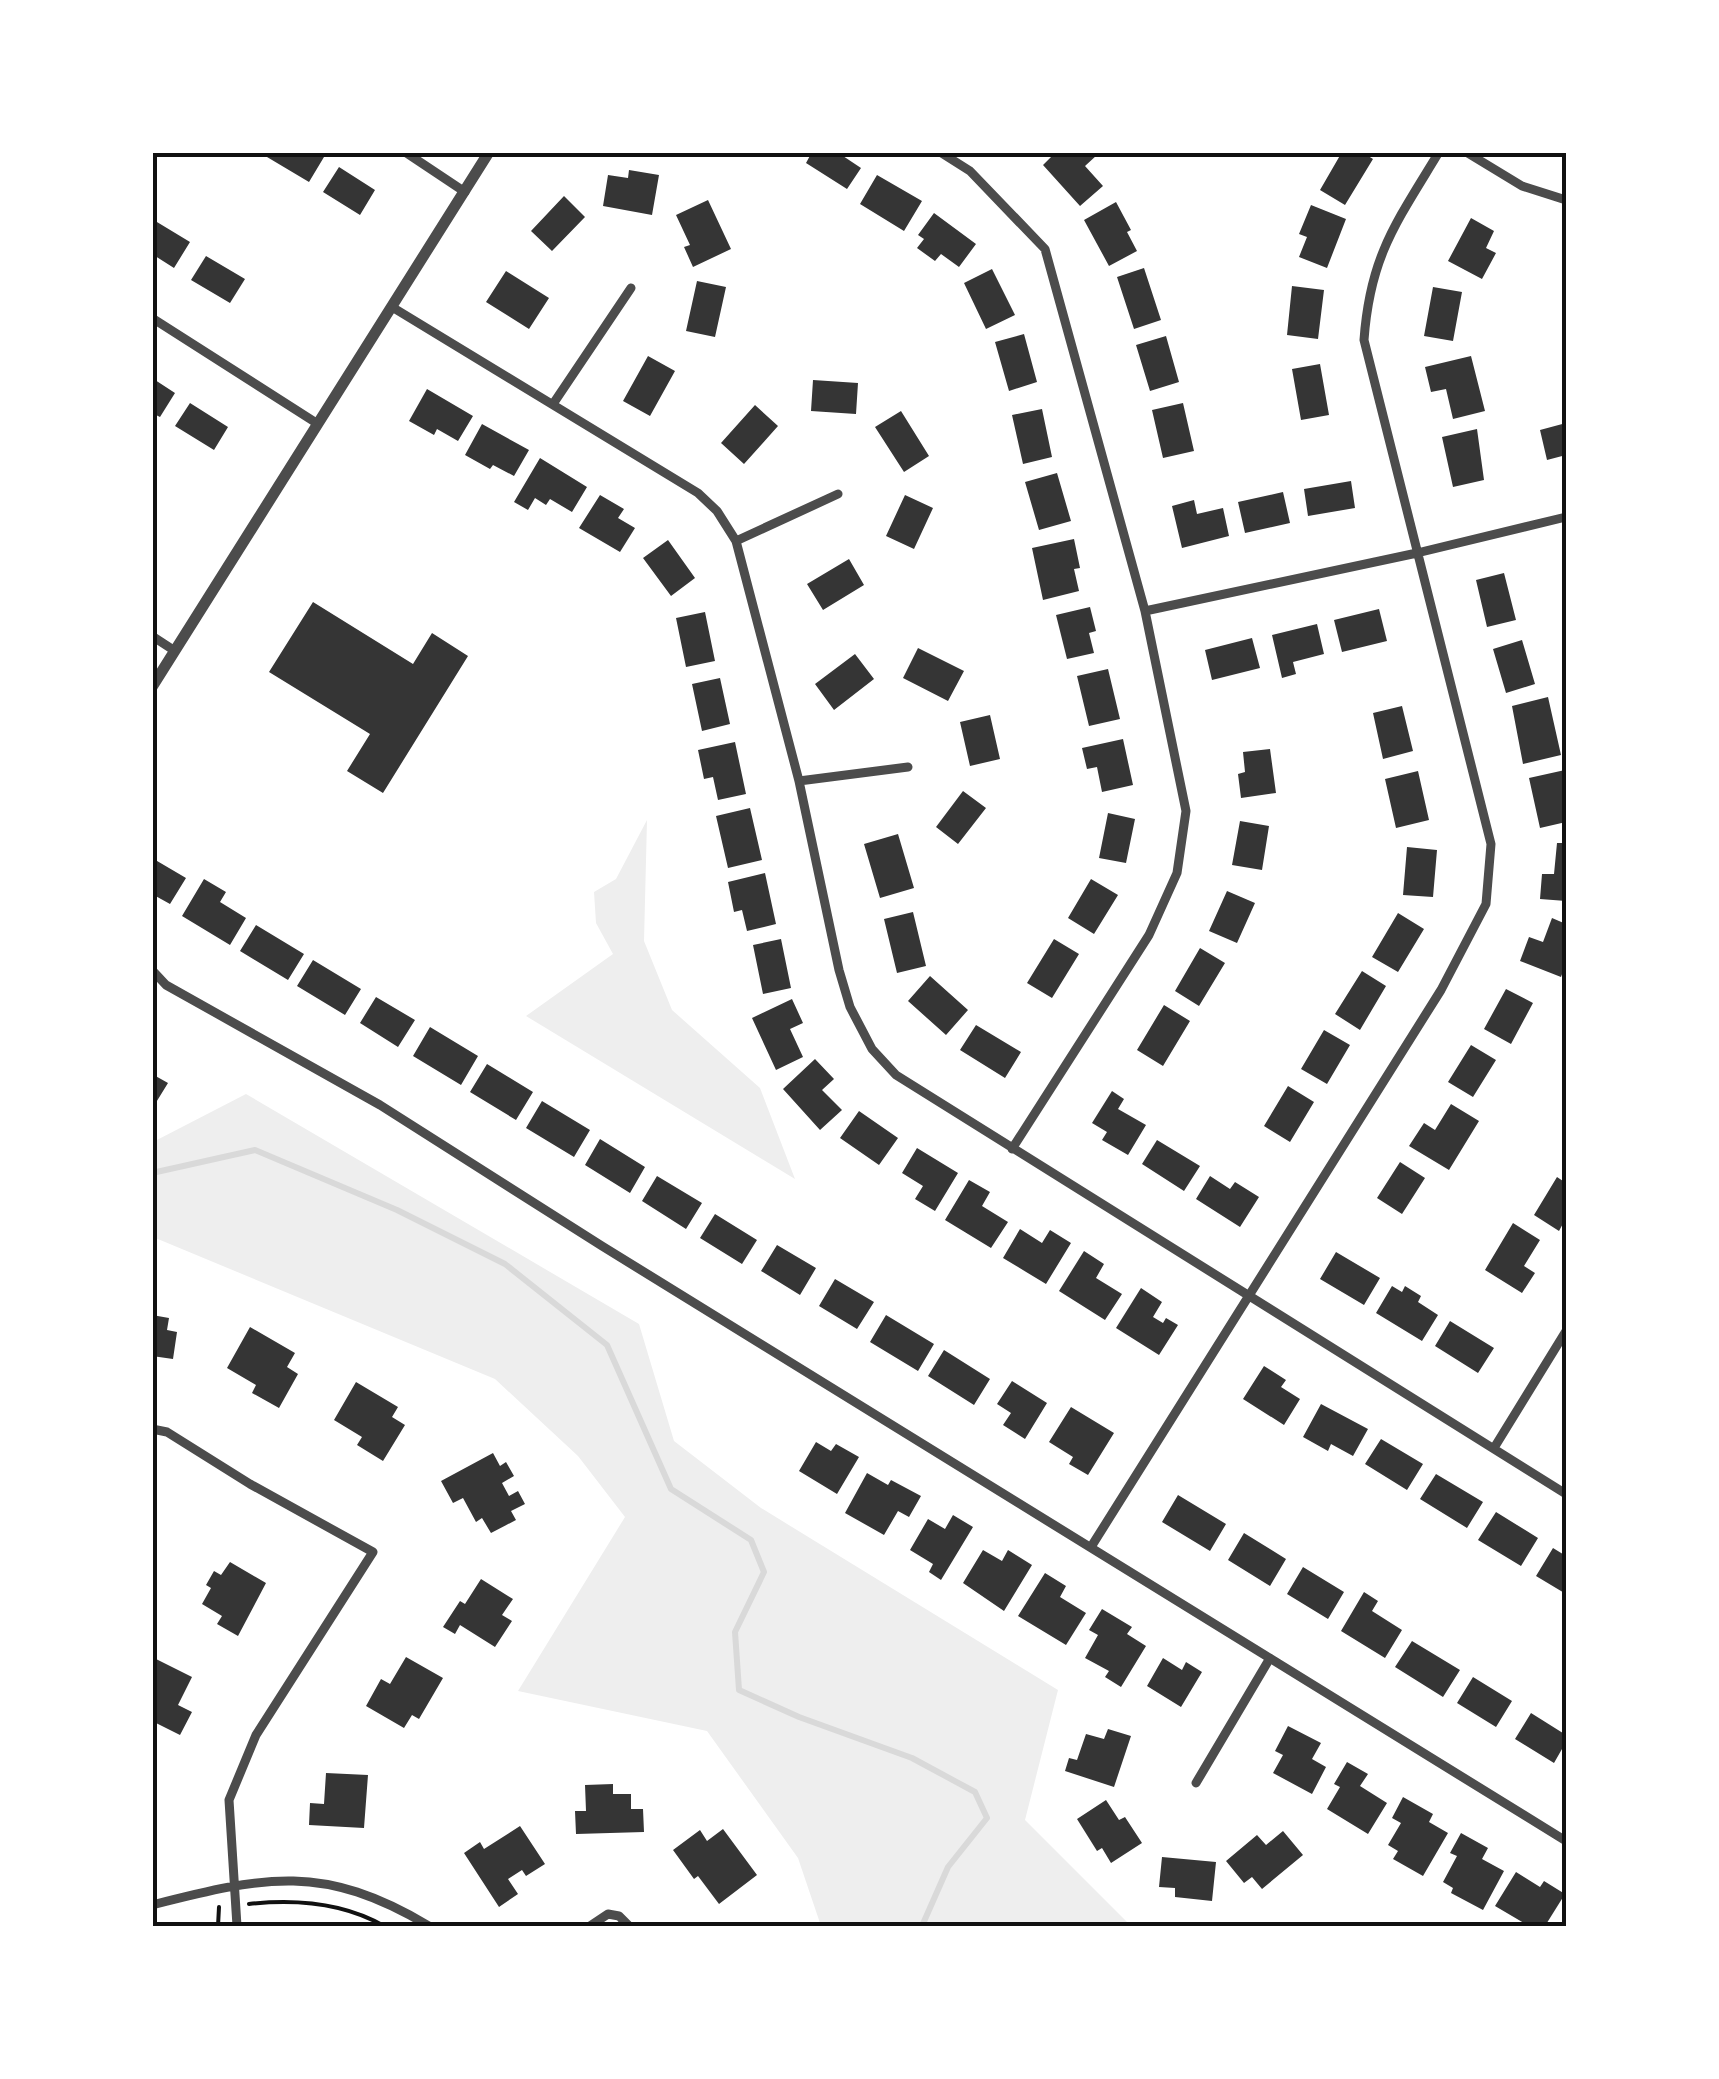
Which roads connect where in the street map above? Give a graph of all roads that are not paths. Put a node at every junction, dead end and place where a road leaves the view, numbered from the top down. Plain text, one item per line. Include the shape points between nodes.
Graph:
1 (405, 152) edge
2 (490, 152) edge
3 (940, 152) edge
4 (1439, 152) edge
5 (1466, 152) edge
6 (465, 192) junction
7 (1566, 200) edge
8 (631, 288) dead end
9 (392, 307) junction
10 (152, 318) edge
11 (553, 404) junction
12 (318, 424) junction
13 (838, 494) dead end
14 (1566, 517) edge
15 (736, 541) junction
16 (1418, 553) junction
17 (1145, 611) junction
18 (152, 636) edge
19 (176, 651) junction
20 (152, 687) edge
21 (908, 767) dead end
22 (798, 782) junction
23 (152, 970) edge
24 (152, 983) edge
25 (166, 985) junction
26 (1012, 1149) junction
27 (1248, 1296) junction
28 (1566, 1331) edge
29 (152, 1429) edge
30 (1494, 1448) junction
31 (1566, 1494) edge
32 (1091, 1548) junction
33 (1270, 1658) junction
34 (1196, 1783) dead end
35 (1566, 1841) edge
36 (233, 1885) junction
37 (152, 1905) edge
38 (237, 1926) edge
39 (429, 1926) edge
40 (590, 1926) edge
41 (629, 1926) edge

1 - 6 street
2 - 6 street
3 - 17 street via 970,172 1045,249
4 - 16 street via 1386,240 1367,298 1364,340
5 - 7 street via 1522,186
6 - 9 street
8 - 11 street
9 - 11 street
9 - 12 street
10 - 12 street
11 - 15 street via 698,493
12 - 19 street
13 - 15 street
14 - 16 street
15 - 22 street
16 - 17 street
16 - 27 street via 1491,844 1486,904 1442,990
17 - 26 street via 1186,811 1177,873 1149,935
18 - 19 street
19 - 20 street
21 - 22 street
22 - 26 street via 839,970 872,1050 896,1075
23 - 25 street
24 - 25 street
25 - 32 street via 380,1104
26 - 27 street
27 - 30 street
27 - 32 street
28 - 30 street
29 - 36 street via 373,1552 256,1736 229,1800
30 - 31 street
32 - 33 street
33 - 34 street
33 - 35 street
36 - 37 street
36 - 38 street
36 - 39 street via 330,1882
40 - 41 street via 608,1914

